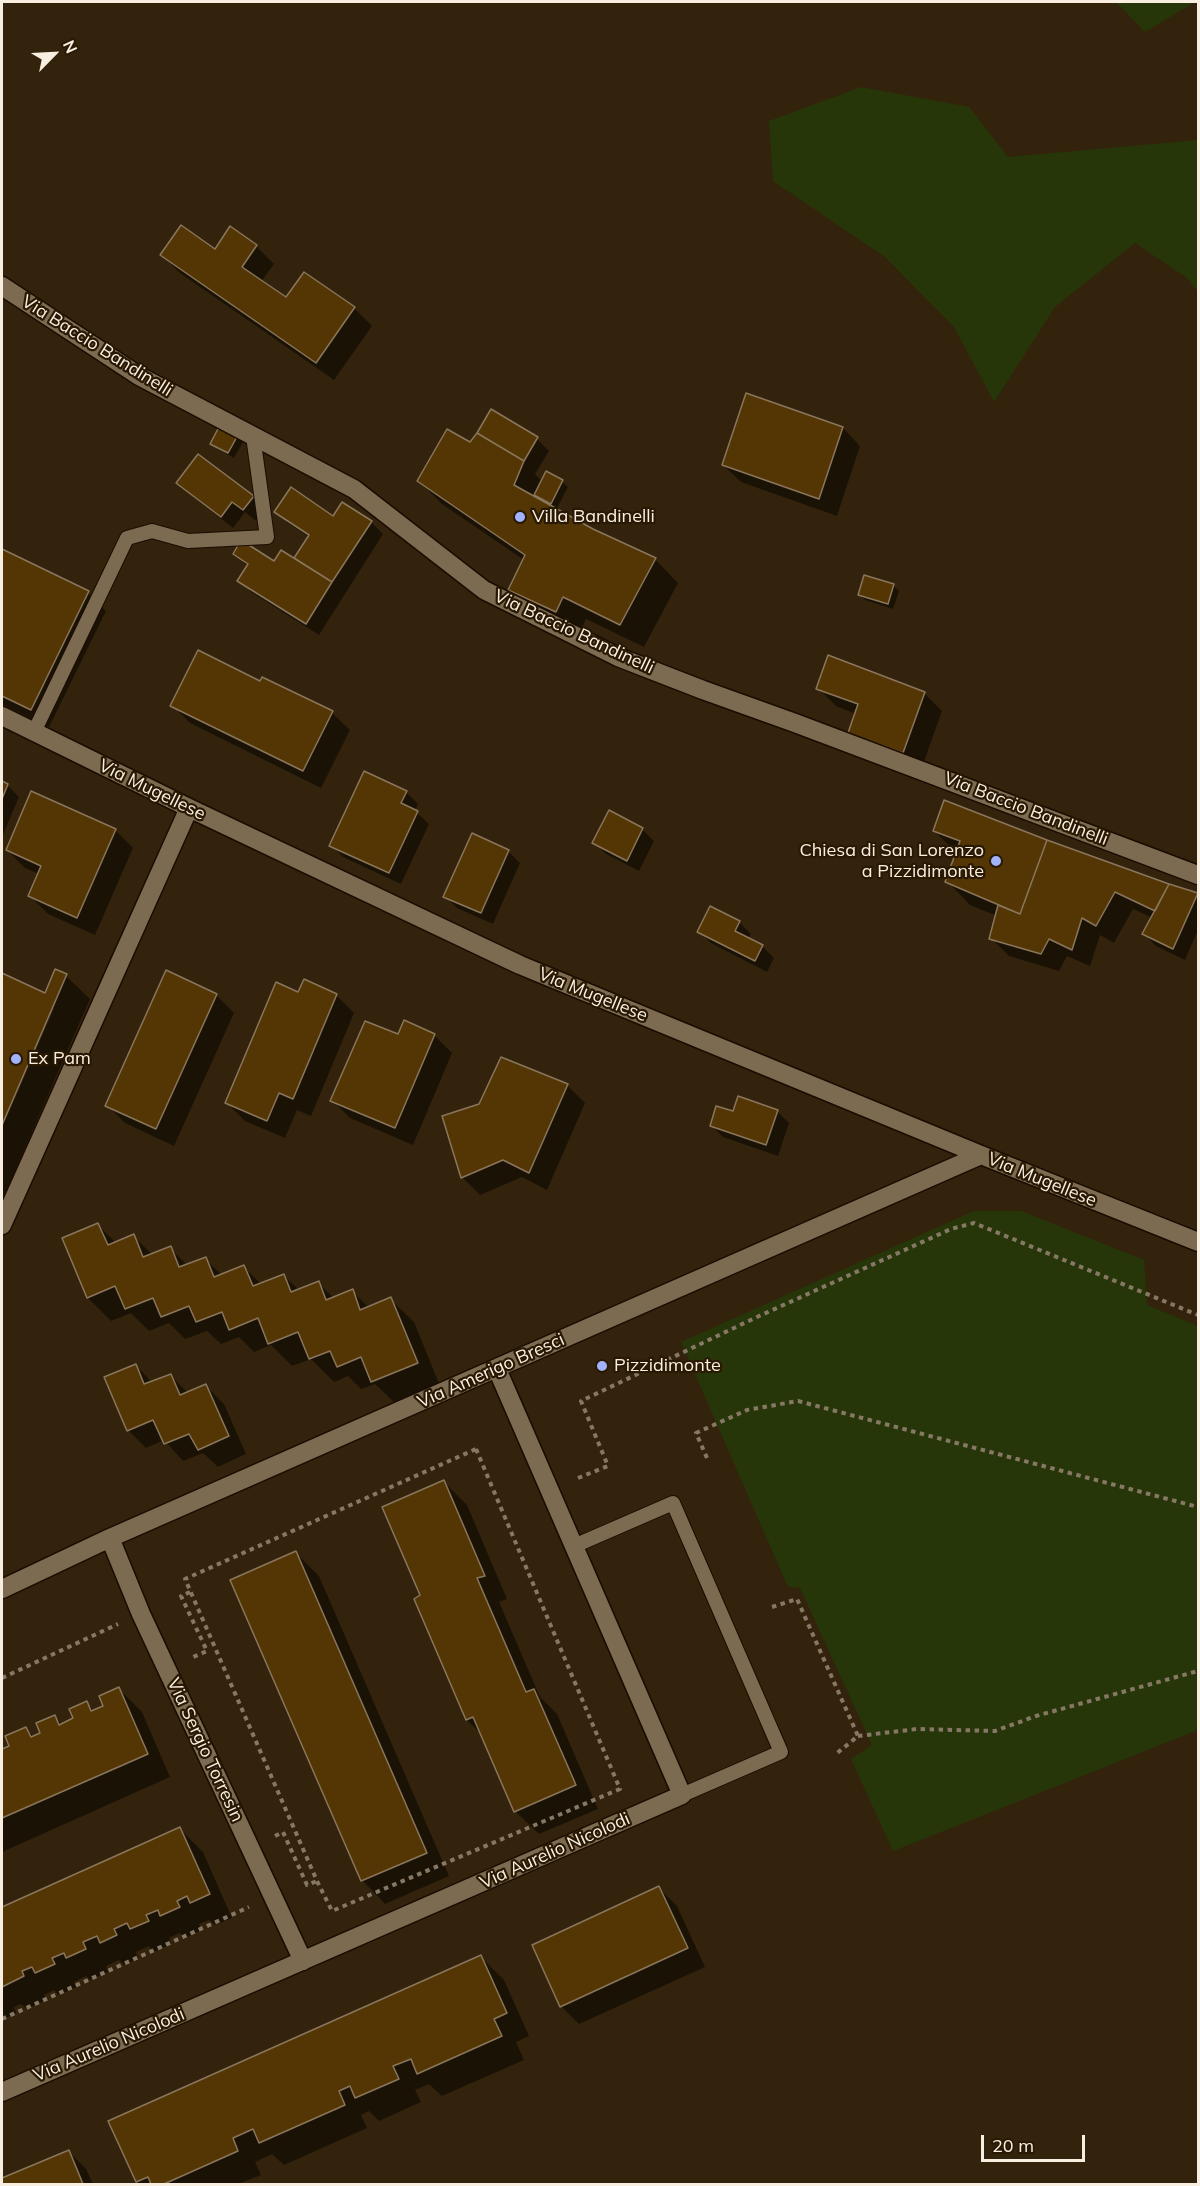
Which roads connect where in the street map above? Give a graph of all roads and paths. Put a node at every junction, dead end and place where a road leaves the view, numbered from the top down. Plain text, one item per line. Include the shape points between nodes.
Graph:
1 (2, 286) edge
2 (253, 436) junction
3 (2, 716) edge
4 (34, 732) junction
5 (189, 808) junction
6 (1198, 876) edge
7 (981, 1155) junction
8 (2, 1226) edge
9 (1198, 1242) edge
10 (1198, 1315) edge
11 (497, 1369) junction
12 (707, 1458) dead end
13 (578, 1478) dead end
14 (1198, 1507) edge
15 (110, 1538) junction
16 (574, 1546) junction
17 (2, 1589) edge
18 (190, 1592) junction
19 (772, 1607) dead end
20 (123, 1622) dead end
21 (186, 1649) dead end
22 (1198, 1671) edge
23 (2, 1678) edge
24 (858, 1736) junction
25 (836, 1754) dead end
26 (682, 1795) junction
27 (244, 1897) dead end
28 (303, 1961) junction
29 (2, 2019) edge
30 (2, 2092) edge

1 - 2 street, Via Baccio Bandinelli via 139,376
2 - 4 lane via 267,537 188,541 152,531 127,538
2 - 6 street, Via Baccio Bandinelli via 354,489 484,590 618,657
3 - 4 street, Via Mugellese
4 - 5 street, Via Mugellese
5 - 7 street, Via Mugellese via 520,965
5 - 8 street
7 - 9 street, Via Mugellese
7 - 11 street, Via Amerigo Bresci
10 - 13 path via 974,1223 951,1229 581,1401 608,1466
11 - 15 street, Via Amerigo Bresci
11 - 16 street
12 - 14 path via 696,1433 747,1410 798,1401
15 - 17 street, Via Amerigo Bresci
15 - 28 street, Via Sergio Torresin via 141,1614
16 - 26 street
16 - 26 lane via 673,1503 772,1730 781,1752
18 - 18 path via 332,1911 620,1789 476,1449 185,1579
18 - 21 path via 181,1596 207,1651 190,1658
19 - 24 path via 797,1599
20 - 23 path
22 - 24 path via 995,1731 917,1729
24 - 25 path
26 - 28 street, Via Aurelio Nicolodi
27 - 29 path via 249,1908
28 - 30 street, Via Aurelio Nicolodi

